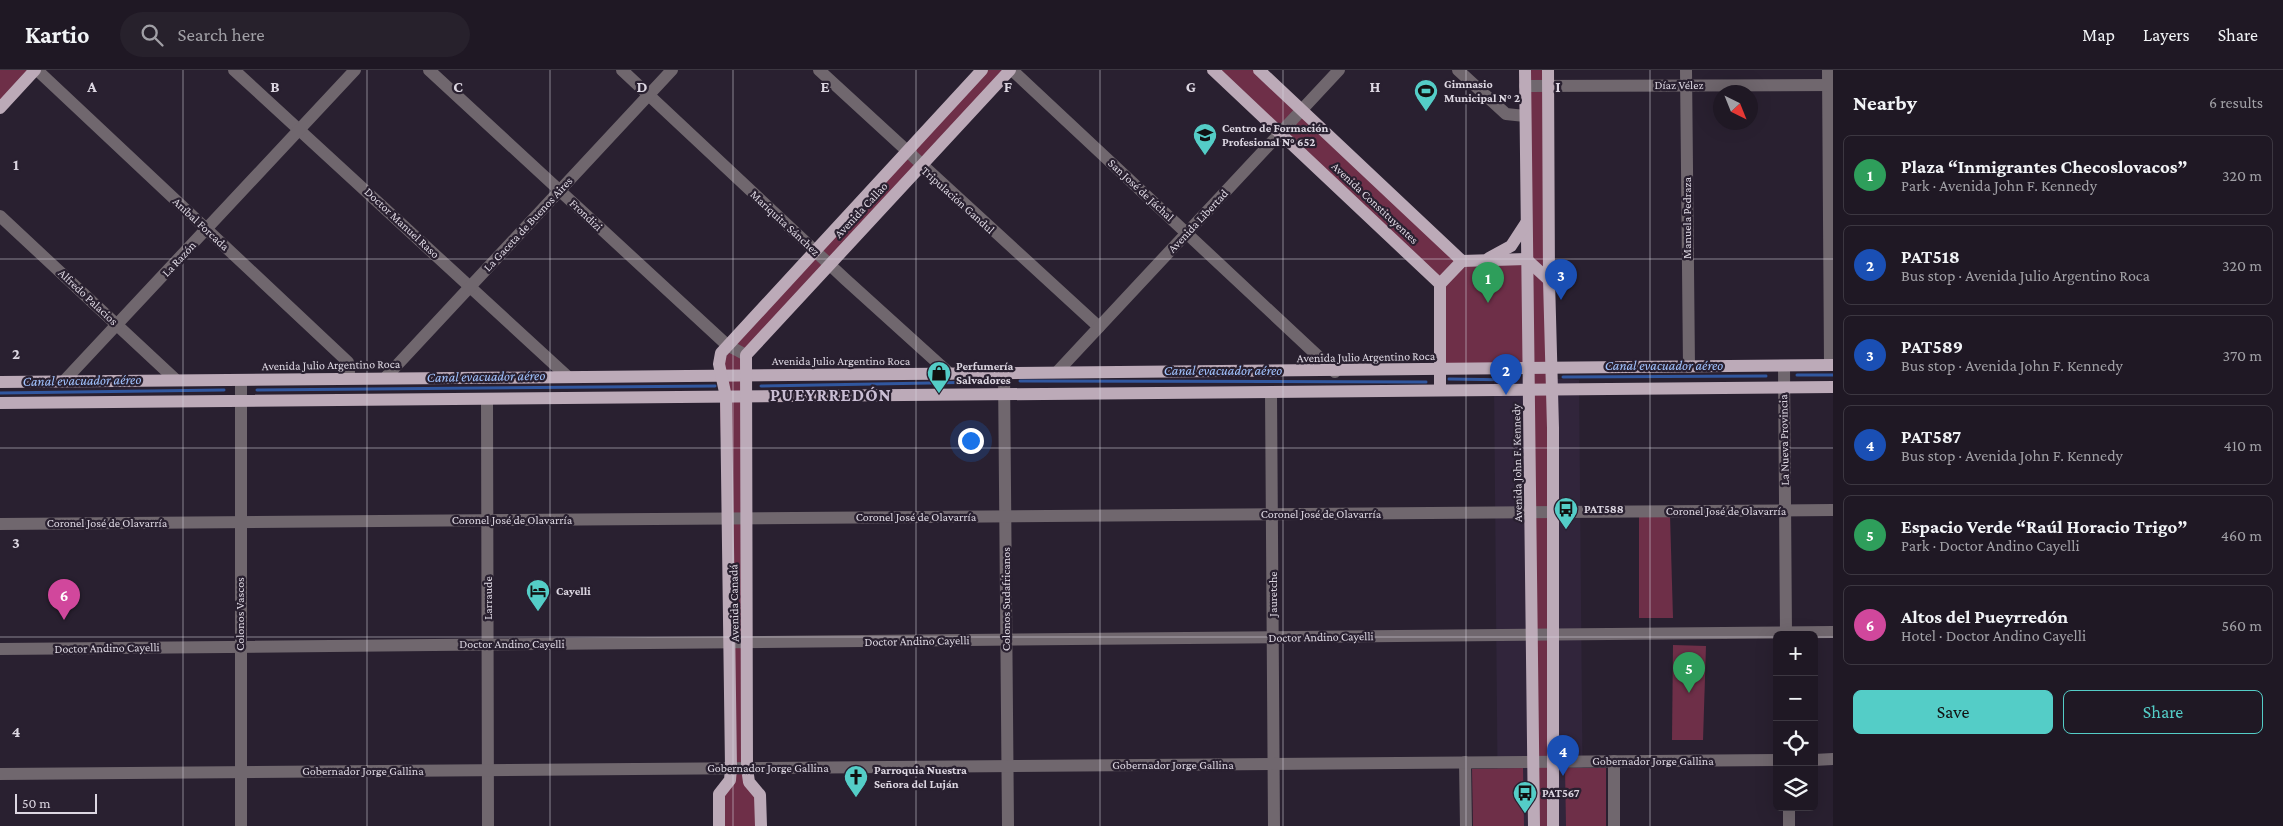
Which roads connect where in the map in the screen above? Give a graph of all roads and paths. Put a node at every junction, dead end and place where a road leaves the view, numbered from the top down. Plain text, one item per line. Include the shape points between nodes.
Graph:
1 (36, 70) edge
2 (234, 70) edge
3 (355, 70) edge
4 (429, 70) edge
5 (622, 70) edge
6 (672, 70) edge
7 (819, 70) edge
8 (982, 70) edge
9 (1011, 70) edge
10 (1213, 70) edge
11 (1259, 70) edge
12 (1339, 70) edge
13 (1458, 70) edge
14 (1525, 70) edge
15 (1548, 70) edge
16 (1686, 70) edge
17 (1828, 70) edge
18 (1686, 85) junction
19 (1831, 85) edge
20 (1525, 86) junction
21 (1548, 87) junction
22 (649, 95) junction
23 (0, 108) edge
24 (1302, 110) junction
25 (1525, 116) junction
26 (300, 130) junction
27 (1280, 133) junction
28 (906, 151) junction
29 (921, 166) junction
30 (560, 190) junction
31 (0, 216) edge
32 (1526, 223) junction
33 (207, 229) junction
34 (1187, 233) junction
35 (816, 252) junction
36 (1526, 259) junction
37 (1483, 260) junction
38 (1462, 261) junction
39 (830, 264) junction
40 (1549, 280) junction
41 (1440, 284) junction
42 (470, 286) junction
43 (118, 324) junction
44 (1099, 327) junction
45 (727, 345) junction
46 (746, 355) junction
47 (1832, 365) edge
48 (1784, 366) junction
49 (1689, 367) junction
50 (1530, 368) junction
51 (1552, 368) junction
52 (1440, 369) junction
53 (1057, 372) junction
54 (1335, 372) junction
55 (1004, 373) junction
56 (950, 374) junction
57 (745, 375) junction
58 (722, 376) junction
59 (568, 377) junction
60 (385, 378) junction
61 (340, 379) junction
62 (176, 380) junction
63 (241, 380) junction
64 (0, 382) edge
65 (64, 382) junction
66 (1783, 387) junction
67 (1833, 387) edge
68 (1552, 389) junction
69 (1440, 390) junction
70 (1530, 390) junction
71 (1271, 392) junction
72 (1004, 394) junction
73 (726, 397) junction
74 (746, 397) junction
75 (487, 399) junction
76 (240, 401) junction
77 (0, 403) edge
78 (1833, 510) edge
79 (1785, 511) junction
80 (1532, 512) junction
81 (1553, 512) junction
82 (1272, 514) junction
83 (1005, 516) junction
84 (727, 518) junction
85 (747, 518) junction
86 (488, 520) junction
87 (240, 522) junction
88 (0, 524) edge
89 (1786, 631) edge
90 (1833, 632) edge
91 (1818, 633) edge
92 (1773, 634) edge
93 (1531, 635) junction
94 (1552, 635) junction
95 (1273, 637) junction
96 (1006, 640) junction
97 (729, 642) junction
98 (748, 642) junction
99 (488, 644) junction
100 (240, 646) junction
101 (0, 649) edge
102 (1833, 759) edge
103 (1773, 760) edge
104 (1818, 760) edge
105 (1614, 761) junction
106 (1465, 762) junction
107 (1533, 762) junction
108 (1551, 762) junction
109 (1274, 764) junction
110 (1008, 766) junction
111 (730, 768) junction
112 (747, 768) junction
113 (488, 770) junction
114 (240, 772) junction
115 (0, 774) edge
116 (1789, 811) edge
117 (241, 826) edge
118 (488, 826) edge
119 (719, 826) edge
120 (761, 826) edge
121 (1008, 826) edge
122 (1274, 826) edge
123 (1466, 826) edge
124 (1534, 826) edge
125 (1552, 826) edge
126 (1614, 826) edge
127 (1789, 826) edge

1 - 23 main road
1 - 33 street, Aníbal Forcada
2 - 26 street, Doctor Manuel Raso
3 - 26 street, La Razón
4 - 30 street, Frondizi
5 - 22 street, Mariquita Sánchez
6 - 22 street, La Gaceta de Buenos Aires
7 - 28 street, Tripulación Gandul
8 - 28 main road, Avenida Callao
9 - 29 main road, Avenida Callao
9 - 34 street, San José de Jáchal
10 - 27 main road, Avenida Constituyentes
11 - 24 main road, Avenida Constituyentes
12 - 24 street, Avenida Libertad
13 - 25 street via 1506,114
14 - 20 main road, Avenida John F. Kennedy
15 - 21 main road
16 - 18 street, Manuela Pedraza
17 - 19 street
18 - 19 street, Díaz Vélez
18 - 21 street, Díaz Vélez
18 - 49 street, Manuela Pedraza
19 - 47 street
20 - 21 street, Díaz Vélez
20 - 25 main road, Avenida John F. Kennedy
21 - 40 main road
22 - 30 street, La Gaceta de Buenos Aires
22 - 35 street, Mariquita Sánchez
24 - 27 street, Avenida Libertad
24 - 38 main road, Avenida Constituyentes
25 - 32 main road, Avenida John F. Kennedy
26 - 33 street, La Razón
26 - 42 street, Doctor Manuel Raso
27 - 34 street, Avenida Libertad
27 - 41 main road, Avenida Constituyentes
28 - 29 street, Tripulación Gandul
28 - 35 main road, Avenida Callao
29 - 39 main road, Avenida Callao
29 - 44 street, Tripulación Gandul
30 - 42 street, La Gaceta de Buenos Aires
30 - 45 street, Frondizi
31 - 43 street, Alfredo Palacios
32 - 36 main road, Avenida John F. Kennedy
32 - 37 main road via 1510,246
33 - 43 street, La Razón
33 - 61 street, Aníbal Forcada via 348,362 349,372
34 - 44 street, Avenida Libertad
34 - 54 street, San José de Jáchal
35 - 39 street, Mariquita Sánchez
35 - 45 main road, Avenida Callao
36 - 37 main road
36 - 40 main road
36 - 50 main road, Avenida John F. Kennedy
37 - 38 main road
38 - 41 main road
39 - 46 main road, Avenida Callao
39 - 56 street, Mariquita Sánchez
40 - 51 main road
41 - 52 main road
42 - 59 street, Doctor Manuel Raso
42 - 60 street, La Gaceta de Buenos Aires
43 - 62 street, Alfredo Palacios
43 - 65 street, La Razón
44 - 53 street, Avenida Libertad
45 - 46 street, Frondizi
45 - 58 main road, Avenida Callao via 719,364
46 - 57 main road
47 - 48 main road, Avenida Julio Argentino Roca
48 - 49 main road, Avenida Julio Argentino Roca
48 - 66 street, La Nueva Provincia
49 - 51 main road, Avenida Julio Argentino Roca
50 - 51 main road, Avenida Julio Argentino Roca
50 - 52 main road, Avenida Julio Argentino Roca
50 - 70 main road, Avenida John F. Kennedy
51 - 68 main road
52 - 54 main road, Avenida Julio Argentino Roca
52 - 69 main road
53 - 54 main road, Avenida Julio Argentino Roca
53 - 55 main road, Avenida Julio Argentino Roca
55 - 56 main road, Avenida Julio Argentino Roca
55 - 72 street, Colonos Sudafricanos
56 - 57 main road, Avenida Julio Argentino Roca
57 - 58 main road, Avenida Julio Argentino Roca
57 - 74 main road, Avenida Canadá
58 - 59 main road, Avenida Julio Argentino Roca
58 - 73 main road, Avenida Canadá
59 - 60 main road, Avenida Julio Argentino Roca
60 - 61 main road, Avenida Julio Argentino Roca
61 - 63 main road, Avenida Julio Argentino Roca
62 - 63 main road, Avenida Julio Argentino Roca
62 - 65 main road, Avenida Julio Argentino Roca
63 - 76 street, Colonos Vascos
64 - 65 main road, Avenida Julio Argentino Roca
66 - 67 main road
66 - 68 main road
66 - 79 street, La Nueva Provincia
68 - 70 main road
68 - 81 main road
69 - 70 main road
69 - 71 main road
70 - 80 main road, Avenida John F. Kennedy
71 - 72 main road
71 - 82 street, Jauretche
72 - 74 main road
72 - 83 street, Colonos Sudafricanos
73 - 74 main road
73 - 75 main road
73 - 84 main road, Avenida Canadá
74 - 85 main road, Avenida Canadá
75 - 76 main road
75 - 86 street, Larraude
76 - 77 main road
76 - 87 street, Colonos Vascos
78 - 79 street, Coronel José de Olavarría
79 - 81 street, Coronel José de Olavarría
79 - 89 street, La Nueva Provincia
80 - 81 street, Coronel José de Olavarría
80 - 82 street, Coronel José de Olavarría
80 - 93 main road, Avenida John F. Kennedy
81 - 94 main road
82 - 83 street, Coronel José de Olavarría
82 - 95 street, Jauretche
83 - 85 street, Coronel José de Olavarría
83 - 96 street, Colonos Sudafricanos
84 - 85 street, Coronel José de Olavarría
84 - 86 street, Coronel José de Olavarría
84 - 97 main road, Avenida Canadá
85 - 98 main road, Avenida Canadá
86 - 87 street, Coronel José de Olavarría
86 - 99 street, Larraude
87 - 88 street, Coronel José de Olavarría
87 - 100 street, Colonos Vascos
90 - 91 street, Doctor Andino Cayelli
92 - 94 street, Doctor Andino Cayelli
93 - 94 street, Doctor Andino Cayelli
93 - 95 street, Doctor Andino Cayelli
93 - 107 main road, Avenida John F. Kennedy
94 - 108 main road
95 - 96 street, Doctor Andino Cayelli
95 - 109 street, Jauretche
96 - 98 street, Doctor Andino Cayelli
96 - 110 street, Colonos Sudafricanos
97 - 98 street, Doctor Andino Cayelli
97 - 99 street, Doctor Andino Cayelli
97 - 111 main road, Avenida Canadá
98 - 112 main road, Avenida Canadá
99 - 100 street, Doctor Andino Cayelli
99 - 113 street, Larraude
100 - 101 street, Doctor Andino Cayelli
100 - 114 street, Colonos Vascos
102 - 104 street
103 - 105 street, Gobernador Jorge Gallina
105 - 108 street, Gobernador Jorge Gallina
105 - 126 street
106 - 107 street, Gobernador Jorge Gallina
106 - 109 street, Gobernador Jorge Gallina
106 - 123 street
107 - 108 street, Gobernador Jorge Gallina
107 - 124 main road, Avenida John F. Kennedy
108 - 125 main road
109 - 110 street, Gobernador Jorge Gallina
109 - 122 street, Jauretche
110 - 112 street, Gobernador Jorge Gallina
110 - 121 street, Colonos Sudafricanos
111 - 112 street, Gobernador Jorge Gallina
111 - 113 street, Gobernador Jorge Gallina
111 - 119 main road, Avenida Canadá via 730,780 719,794
112 - 120 main road, Avenida Canadá via 749,782 760,795
113 - 114 street, Gobernador Jorge Gallina
113 - 118 street, Larraude
114 - 115 street, Gobernador Jorge Gallina
114 - 117 street, Colonos Vascos
116 - 127 street

